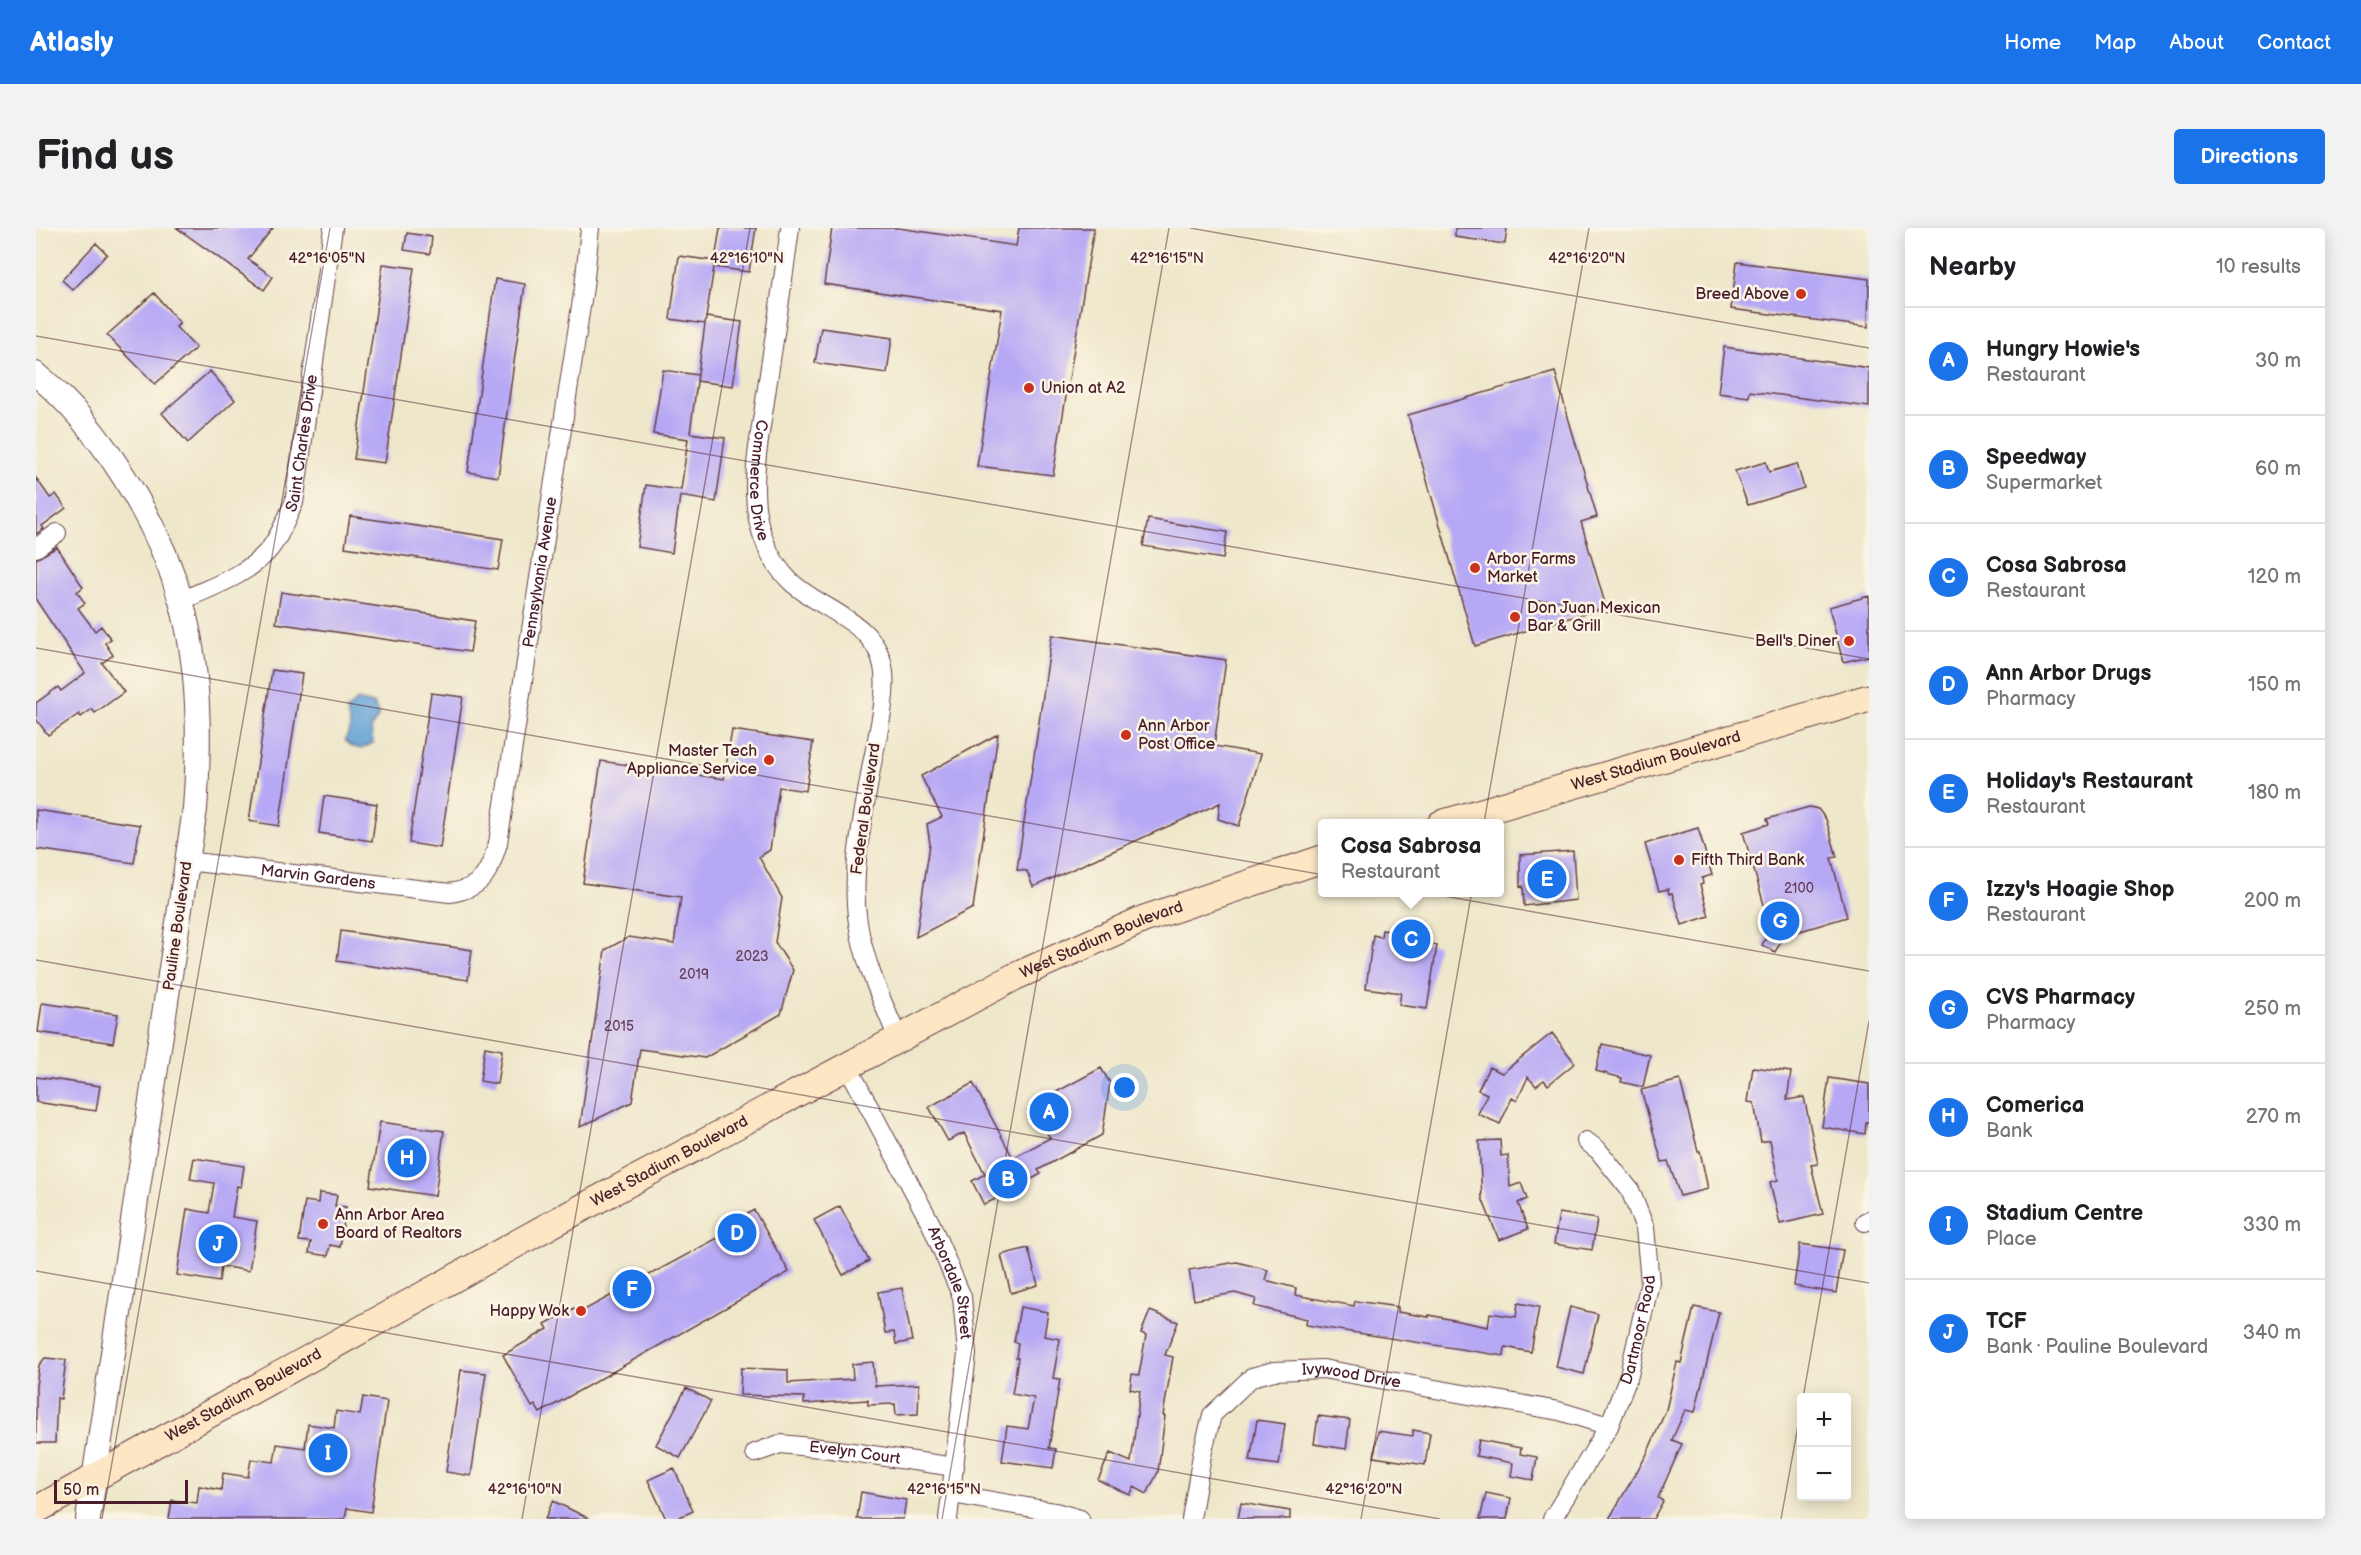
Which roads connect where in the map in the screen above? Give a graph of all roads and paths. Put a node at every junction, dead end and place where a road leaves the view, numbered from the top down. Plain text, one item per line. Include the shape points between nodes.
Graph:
1 (333, 228) edge
2 (591, 228) edge
3 (790, 228) edge
4 (36, 374) edge
5 (57, 533) dead end
6 (36, 548) edge
7 (181, 602) junction
8 (875, 647) joint
9 (1869, 698) edge
10 (1458, 819) edge
11 (1318, 860) edge
12 (187, 861) junction
13 (450, 892) joint
14 (898, 1038) junction
15 (848, 1067) junction
16 (1586, 1141) dead end
17 (1609, 1426) junction
18 (755, 1453) dead end
19 (955, 1467) junction
20 (94, 1477) junction
21 (952, 1494) junction
22 (36, 1510) edge
23 (88, 1519) edge
24 (948, 1519) edge
25 (1080, 1519) edge
26 (1191, 1519) edge
27 (1552, 1519) edge

1 - 7 street, Saint Charles Drive via 294,503 275,540 254,563
2 - 13 street, Pennsylvania Avenue via 498,843 483,878 470,890
3 - 8 street, Commerce Drive via 756,461 759,524 773,559 788,579 862,630
4 - 7 street, Pauline Boulevard via 88,428 134,494
5 - 6 street
7 - 12 street, Pauline Boulevard via 192,659 198,730 195,809
8 - 14 street, Federal Boulevard via 884,680 858,854 858,921 865,953
9 - 10 main road, West Stadium Boulevard
11 - 14 main road, West Stadium Boulevard via 1144,919 1014,977
12 - 13 street, Marvin Gardens
12 - 20 street, Pauline Boulevard
14 - 15 main road, West Stadium Boulevard
15 - 19 street, Arbordale Street via 930,1224 962,1297 967,1354
15 - 20 main road, West Stadium Boulevard via 552,1224
16 - 17 street, Dartmoor Road via 1630,1190 1645,1228 1650,1282 1629,1374
17 - 26 street, Ivywood Drive via 1559,1411 1323,1369 1274,1371 1252,1377 1212,1415
17 - 27 street, Dartmoor Road
18 - 19 street, Evelyn Court via 780,1444
19 - 21 street, Arbordale Street
20 - 22 main road, West Stadium Boulevard
20 - 23 street, Pauline Boulevard
21 - 24 street, Arbordale Street
21 - 25 street

